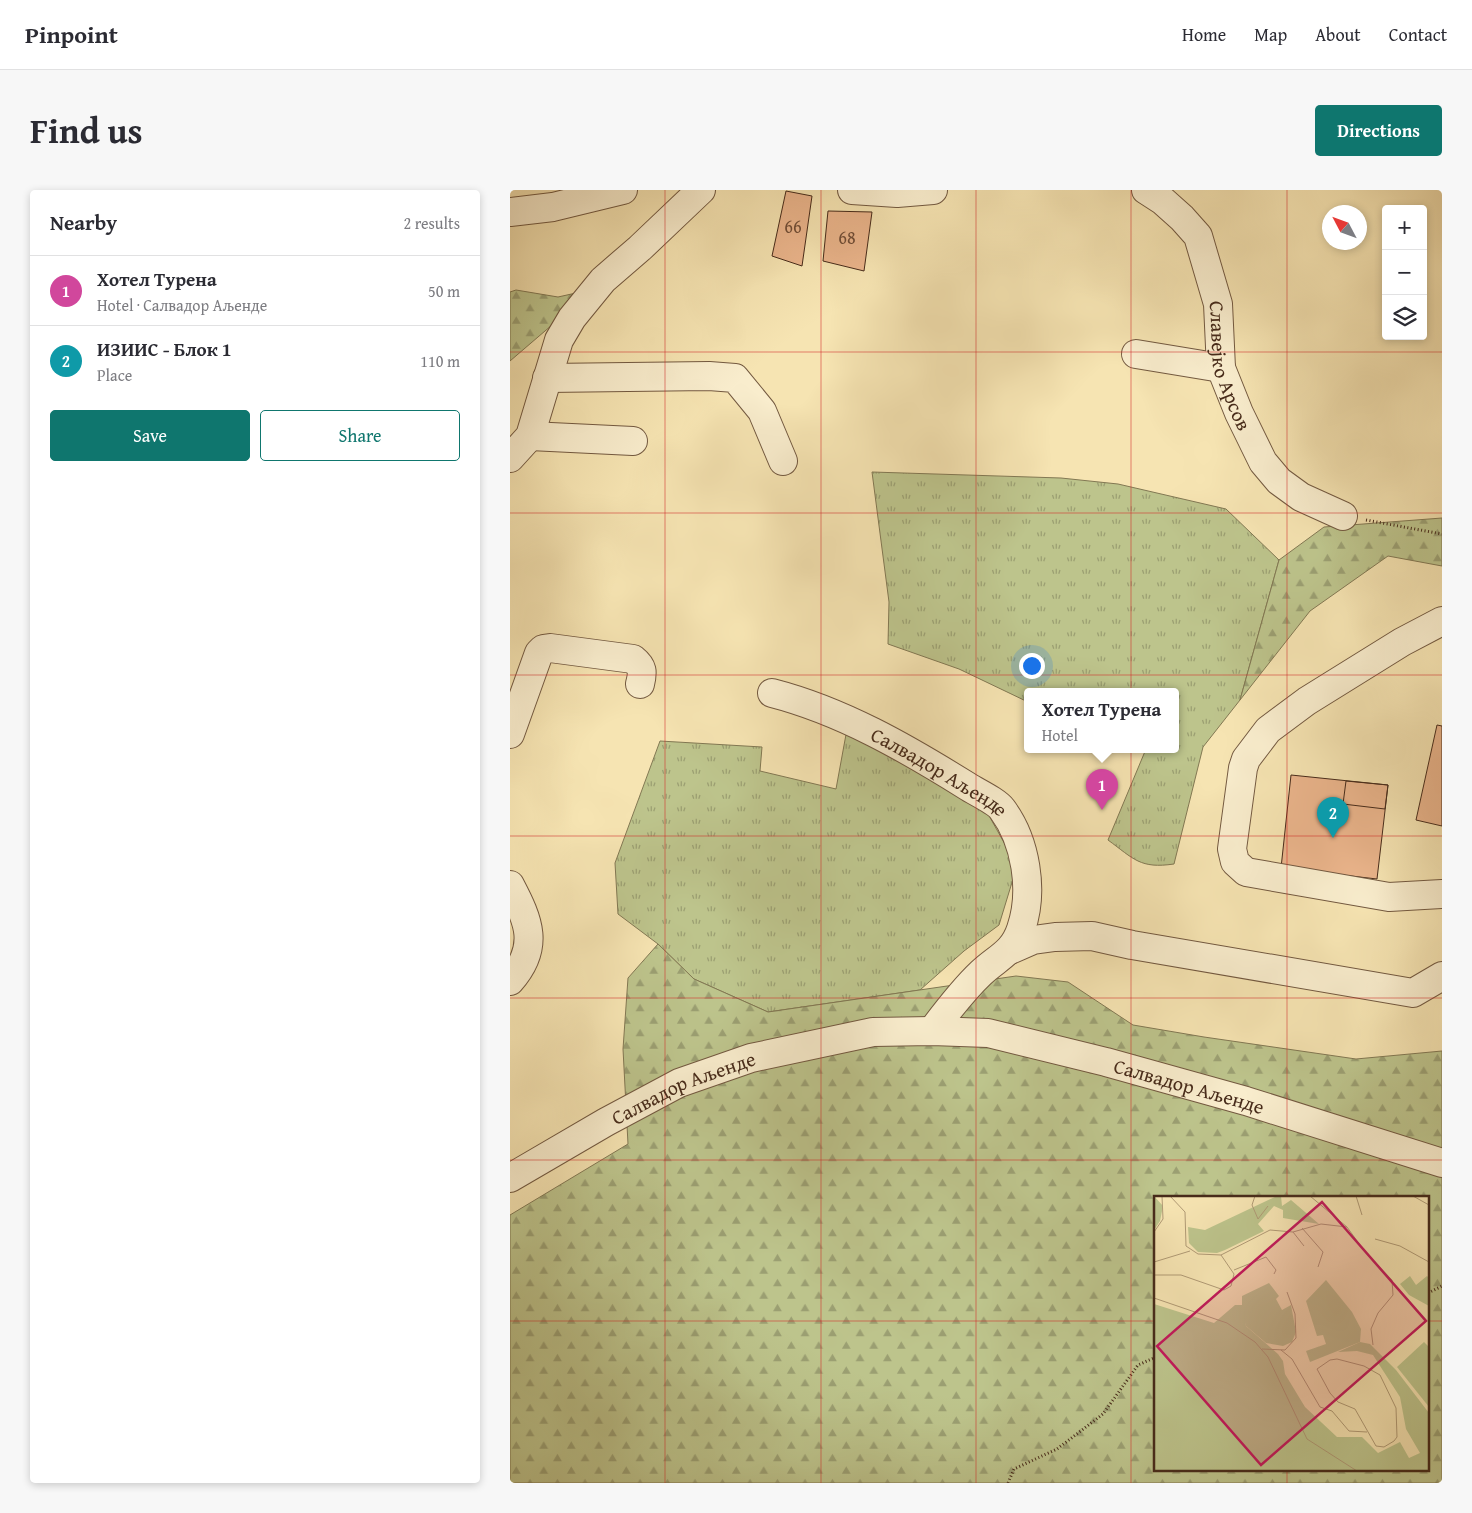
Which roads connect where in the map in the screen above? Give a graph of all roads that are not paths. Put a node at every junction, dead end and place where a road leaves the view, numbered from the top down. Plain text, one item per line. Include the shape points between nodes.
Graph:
1 (623, 190) edge
2 (701, 190) edge
3 (852, 190) edge
4 (933, 190) edge
5 (1146, 190) edge
6 (510, 212) edge
7 (1136, 354) dead end
8 (1220, 368) junction
9 (547, 378) junction
10 (530, 436) junction
11 (633, 441) dead end
12 (510, 458) edge
13 (783, 461) dead end
14 (1343, 516) road end
15 (1442, 621) edge
16 (640, 684) dead end
17 (772, 693) dead end
18 (510, 734) edge
19 (510, 885) edge
20 (1442, 894) edge
21 (1010, 950) junction
22 (1442, 976) edge
23 (510, 981) edge
24 (932, 1031) junction
25 (1442, 1163) edge
26 (510, 1178) edge

1 - 6 street
2 - 9 street via 603,280 572,318 559,340
3 - 4 street via 897,193
5 - 8 street, Славејко Арсов via 1176,212 1198,236 1218,304
7 - 8 street
8 - 14 street, Славејко Арсов via 1263,462 1279,481 1300,497
9 - 10 street
9 - 13 street via 735,378 762,412
10 - 11 street
10 - 12 street
15 - 20 street via 1307,701 1268,730 1243,768 1232,849 1235,862 1246,872 1389,897
16 - 18 street via 643,673 640,665 632,659 550,648 543,650 539,653
17 - 21 street, Салвадор Аљенде via 844,718 902,747 1001,807 1017,834 1026,872 1026,910 1021,930
19 - 23 street via 528,924 528,950 520,971
21 - 22 street via 1033,940 1092,936 1413,993
21 - 24 street, Салвадор Аљенде via 981,973
24 - 25 street, Салвадор Аљенде via 988,1033 1106,1062 1246,1101
24 - 26 street, Салвадор Аљенде via 873,1032 751,1058 679,1083

